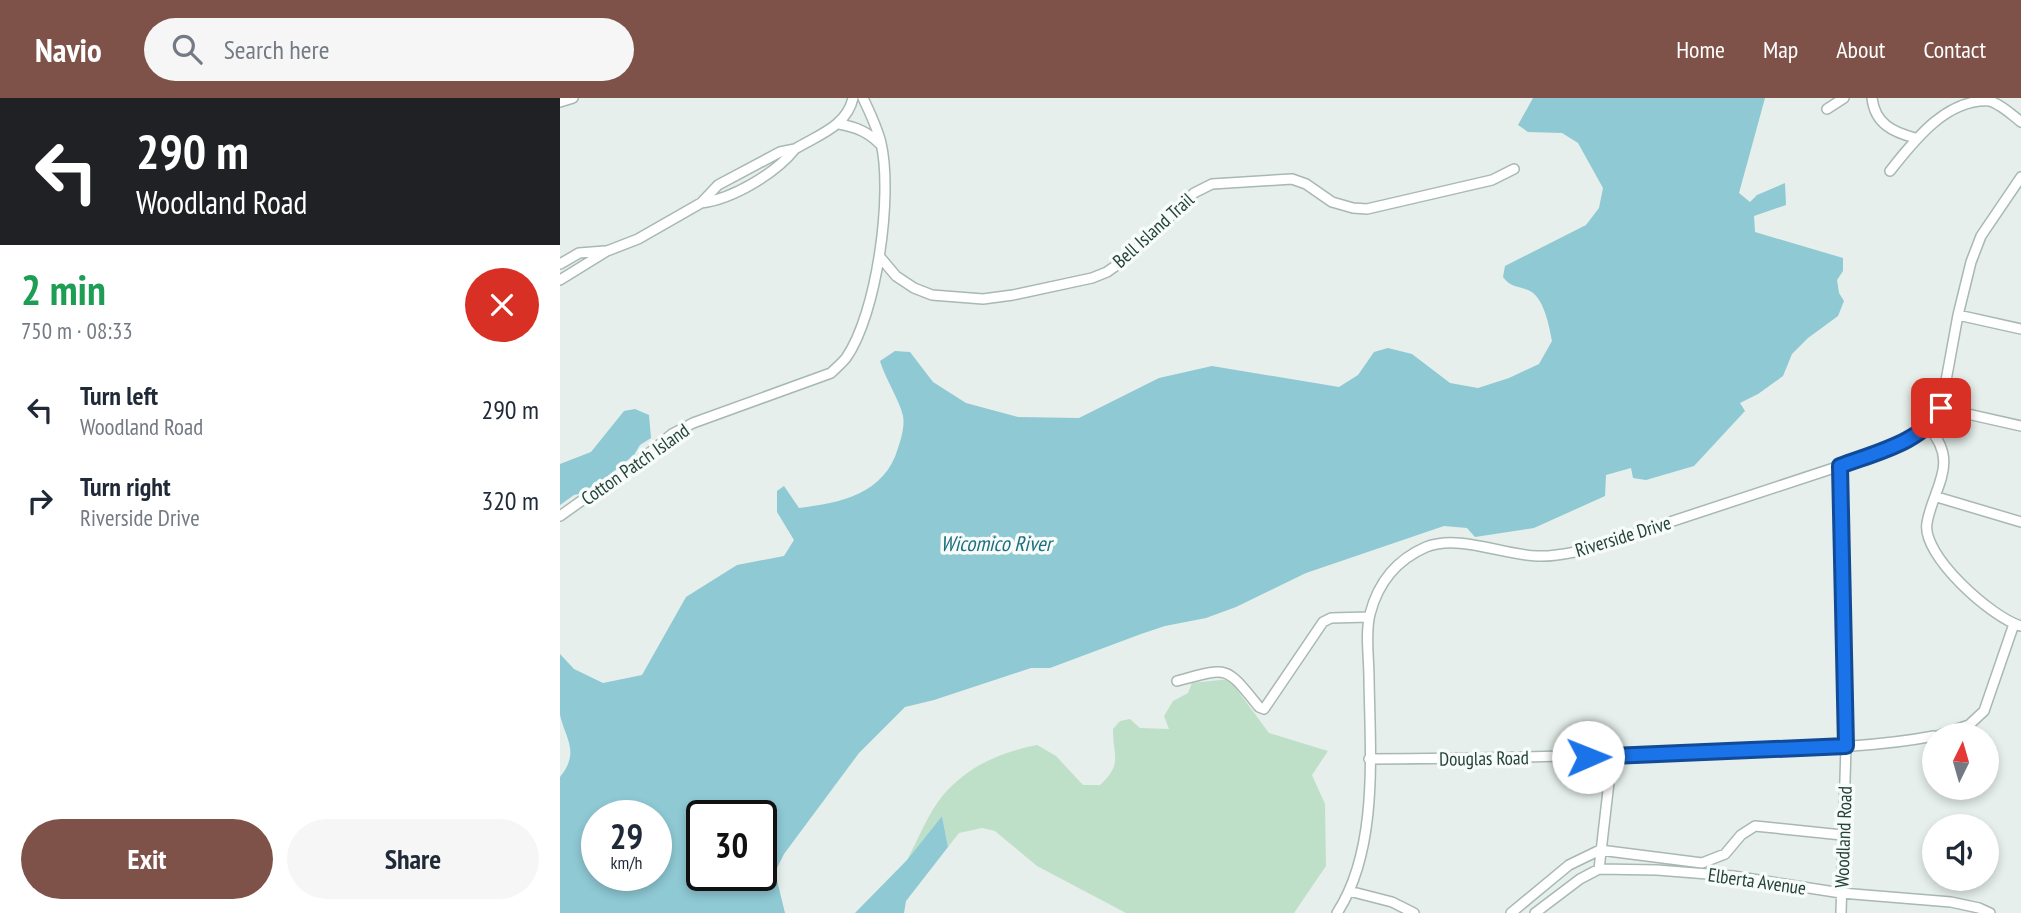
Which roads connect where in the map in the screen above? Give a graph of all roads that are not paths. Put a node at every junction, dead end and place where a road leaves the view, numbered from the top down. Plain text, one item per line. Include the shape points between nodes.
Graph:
1 (573, 98) edge
2 (853, 98) edge
3 (863, 98) edge
4 (1844, 98) edge
5 (1872, 98) edge
6 (560, 102) edge
7 (1827, 108) dead end
8 (2021, 122) edge
9 (839, 124) junction
10 (1915, 138) junction
11 (881, 145) junction
12 (795, 149) junction
13 (1514, 169) dead end
14 (1890, 171) dead end
15 (2021, 177) edge
16 (2010, 191) junction
17 (2021, 195) edge
18 (701, 203) junction
19 (607, 251) junction
20 (880, 257) junction
21 (560, 264) edge
22 (560, 280) edge
23 (1958, 315) junction
24 (2021, 329) edge
25 (1941, 408) junction
26 (2021, 426) edge
27 (1928, 427) junction
28 (1840, 466) junction
29 (1937, 496) junction
30 (560, 516) edge
31 (2021, 522) edge
32 (1369, 617) junction
33 (2018, 625) edge
34 (1177, 681) dead end
35 (1971, 723) edge
36 (1922, 738) edge
37 (1846, 746) junction
38 (1612, 756) junction
39 (1369, 759) junction
40 (1842, 835) junction
41 (1600, 850) junction
42 (1599, 869) junction
43 (1349, 891) junction
44 (1840, 892) junction
45 (1337, 913) edge
46 (1414, 913) edge
47 (1511, 913) edge
48 (1535, 913) edge
49 (1841, 913) edge
50 (1990, 913) edge

1 - 6 street
2 - 9 street via 848,115
3 - 11 street
4 - 7 street
5 - 10 street via 1885,125
8 - 10 street via 1991,101 1970,98 1950,105
9 - 11 street via 872,135
9 - 12 street
10 - 14 street
11 - 20 street via 885,184
12 - 18 street via 780,152 718,185
12 - 18 street via 786,161 737,192
13 - 20 street, Bell Island Trail via 1492,180 1367,209 1332,202 1292,179 1212,184 1194,193 1131,255 1107,272 1013,295 983,299 932,295 896,276
15 - 16 street, Riverside Drive
16 - 17 street
16 - 23 street, Riverside Drive via 1981,236
18 - 19 street
19 - 21 street via 579,253
19 - 22 street
20 - 30 street, Cotton Patch Island via 859,333 846,358 831,373 693,423 611,485
23 - 24 street
23 - 25 street, Riverside Drive
25 - 26 street
25 - 27 street, Riverside Drive
27 - 28 street, Riverside Drive
27 - 29 street via 1943,454
28 - 32 street, Riverside Drive via 1558,556 1448,544 1428,547 1392,571 1381,585
28 - 37 street, Woodland Road
29 - 31 street
29 - 33 street via 1926,525 1931,547 1979,600
32 - 34 street via 1323,622 1262,709 1235,677 1223,671
32 - 39 street, Riverside Drive
33 - 35 street via 1984,711
36 - 37 street, Douglas Road
37 - 38 street, Douglas Road
37 - 40 street, Woodland Road
38 - 39 street, Douglas Road
38 - 41 street
39 - 43 street, Riverside Drive via 1363,844
40 - 41 street via 1755,826 1725,854 1702,863
40 - 44 street, Woodland Road
41 - 42 street
41 - 47 street via 1569,865
42 - 44 street, Elberta Avenue via 1733,876
42 - 48 street
43 - 45 street, Riverside Drive
43 - 46 street
44 - 49 street, Woodland Road
44 - 50 street, Elberta Avenue via 1951,902

